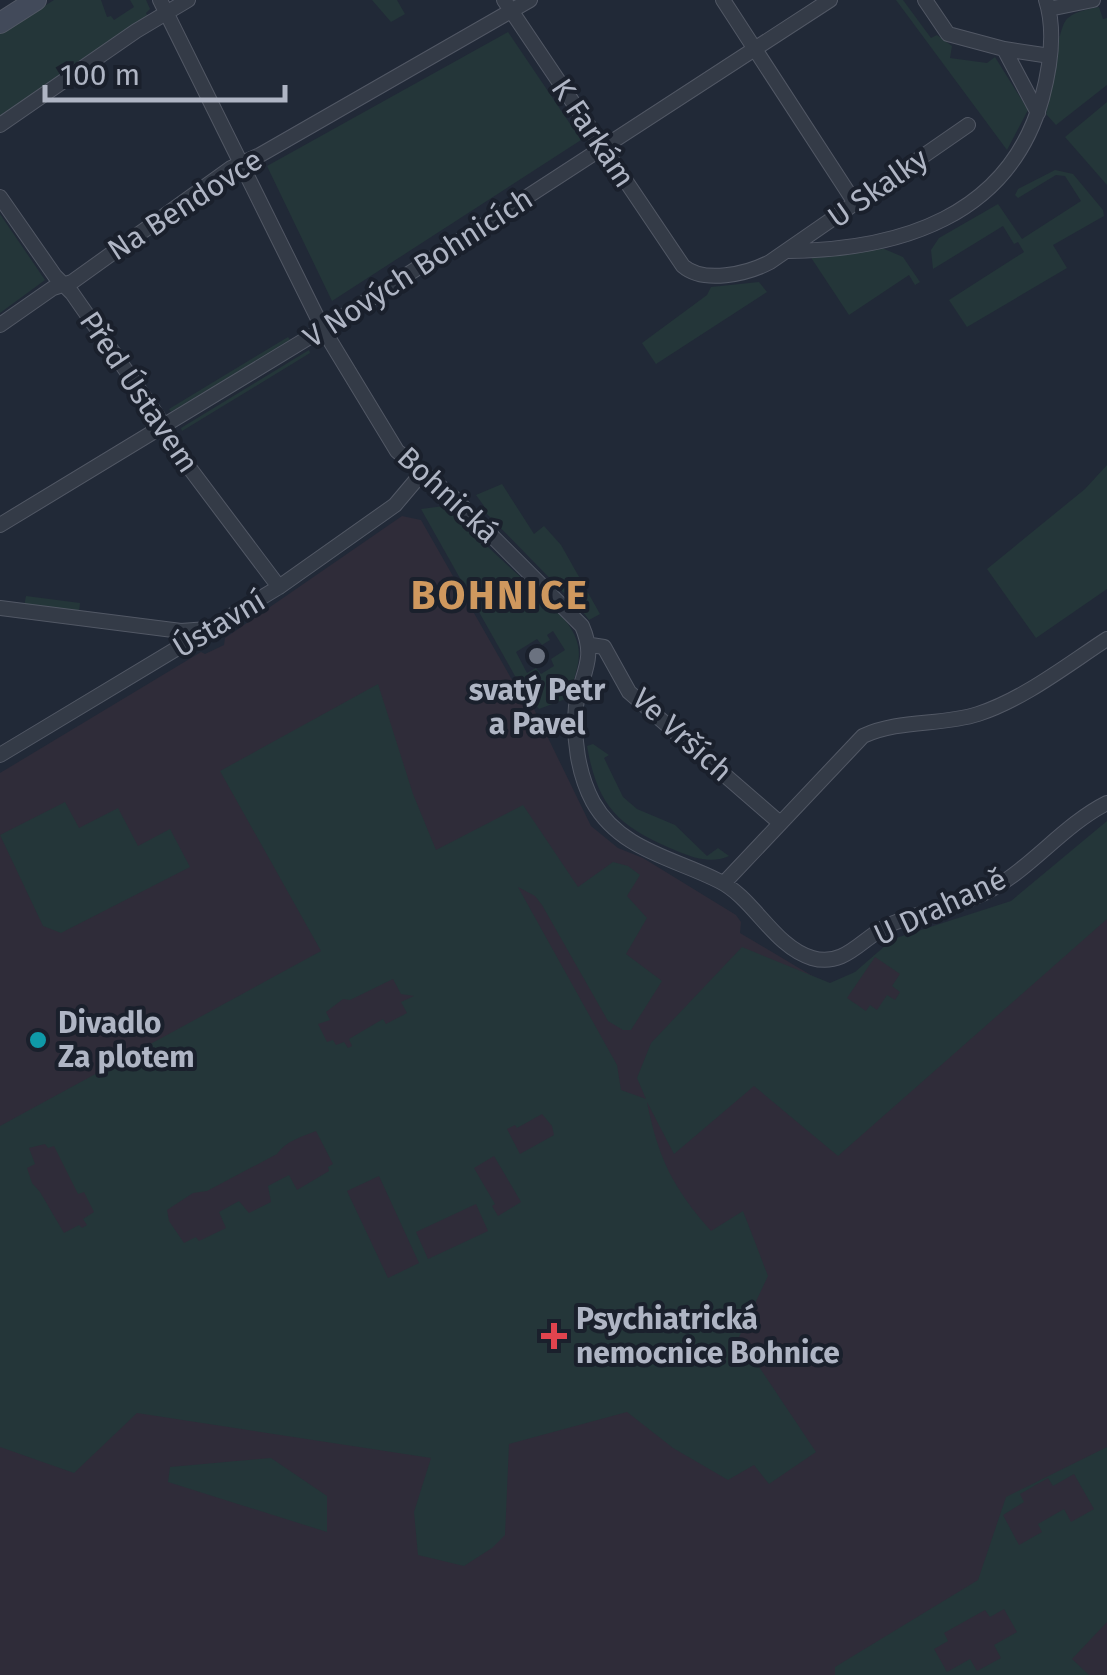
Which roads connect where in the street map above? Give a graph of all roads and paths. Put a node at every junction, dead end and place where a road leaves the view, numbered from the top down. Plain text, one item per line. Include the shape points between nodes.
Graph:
1 (36, 0) edge
2 (188, 0) edge
3 (530, 0) edge
4 (723, 0) edge
5 (830, 0) edge
6 (925, 0) edge
7 (1093, 0) edge
8 (1047, 5) edge
9 (163, 6) edge
10 (508, 6) edge
11 (0, 22) edge
12 (754, 50) junction
13 (1004, 50) junction
14 (1050, 56) junction
15 (1038, 113) junction
16 (0, 125) edge
17 (968, 125) dead end
18 (604, 149) junction
19 (242, 163) junction
20 (0, 198) edge
21 (855, 203) junction
22 (788, 251) junction
23 (684, 266) joint
24 (64, 284) junction
25 (0, 326) edge
26 (323, 329) junction
27 (162, 427) junction
28 (422, 473) junction
29 (0, 525) edge
30 (279, 588) junction
31 (0, 608) edge
32 (212, 629) junction
33 (1107, 639) edge
34 (591, 645) junction
35 (0, 755) edge
36 (1107, 803) edge
37 (780, 823) junction
38 (724, 883) junction

1 - 11 street
2 - 9 street
3 - 10 street, Na Bendovce
4 - 12 street
5 - 12 street, V Nových Bohnicích
6 - 13 street via 948,34
7 - 8 street
8 - 14 street, U Skalky
9 - 16 street
9 - 19 street, Bohnická
10 - 18 street, K Farkám
10 - 19 street, Na Bendovce
12 - 18 street, V Nových Bohnicích
12 - 21 street
13 - 14 street
13 - 15 street
14 - 15 street, U Skalky
15 - 22 street, U Skalky via 1018,157 987,191 948,218 908,236
17 - 21 street, U Skalky
18 - 23 street, K Farkám
18 - 26 street, V Nových Bohnicích
19 - 24 street, Na Bendovce
19 - 26 street, Bohnická
20 - 24 street, Před Ústavem
21 - 22 street, U Skalky
22 - 23 street, U Skalky via 745,271 703,276
24 - 25 street, Na Bendovce
24 - 27 street, Před Ústavem
26 - 27 street, V Nových Bohnicích
26 - 28 street, Bohnická via 397,451
27 - 29 street, V Nových Bohnicích
27 - 30 street, Před Ústavem
28 - 30 street, Ústavní via 395,505
28 - 34 street, Bohnická via 569,610
30 - 32 street, Ústavní
31 - 32 street via 181,632
32 - 35 street, Ústavní
33 - 37 street via 974,716 864,736
34 - 37 street, Ve Vrších via 604,648 629,692
34 - 38 street via 575,734 593,802 634,845
36 - 38 street, U Drahaně via 990,890 889,924 827,961 793,948
37 - 38 street

